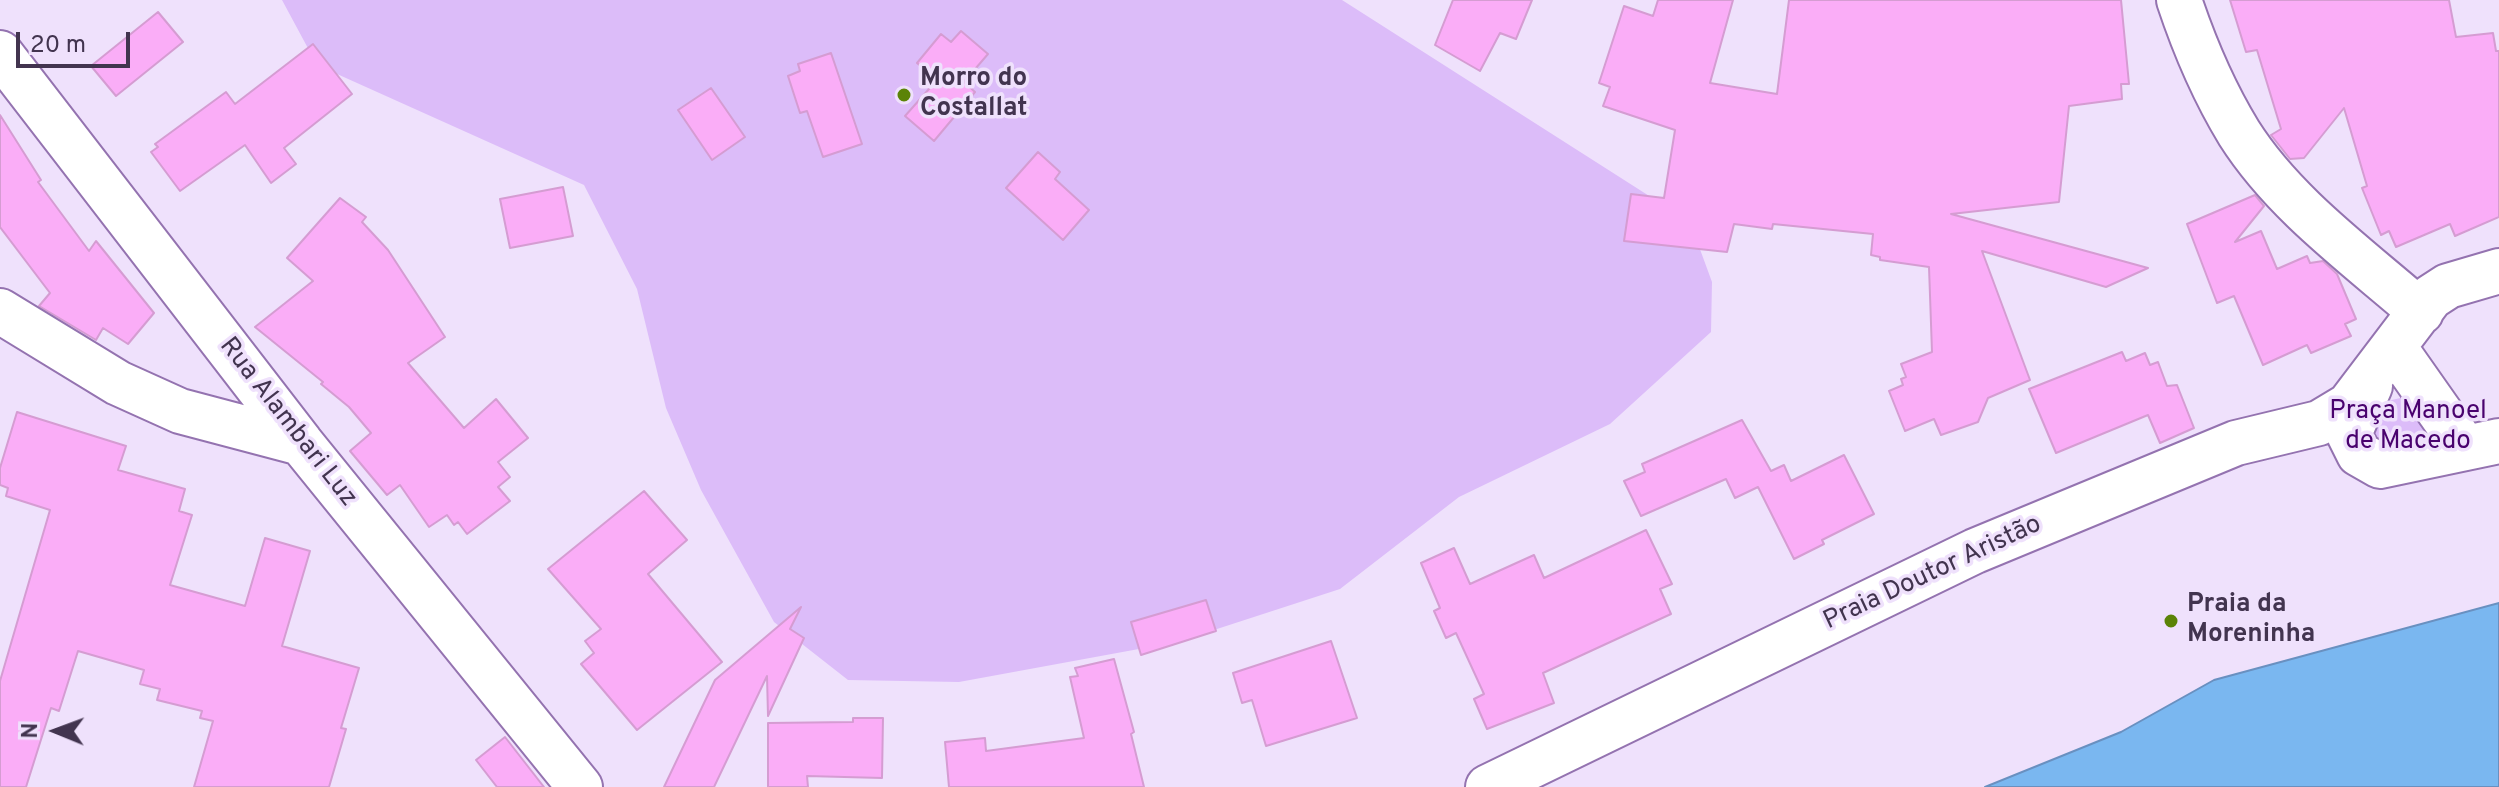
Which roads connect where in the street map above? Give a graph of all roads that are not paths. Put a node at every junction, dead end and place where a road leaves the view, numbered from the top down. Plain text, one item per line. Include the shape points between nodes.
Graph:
1 (2179, 0) edge
2 (0, 53) edge
3 (2499, 271) edge
4 (0, 311) edge
5 (2421, 312) junction
6 (2385, 360) junction
7 (301, 443) junction
8 (2482, 445) edge
9 (580, 787) edge
10 (1488, 787) edge

1 - 5 street via 2192,40 2239,132 2266,168 2305,211
2 - 7 street, Rua Alambari Luz
3 - 5 street via 2448,286
4 - 7 street via 118,383 180,411
5 - 6 street
6 - 8 street
6 - 8 street via 2349,434 2359,454 2380,466
6 - 10 street, Praia Doutor Aristão via 2349,405 2319,423 2236,443 1975,551
7 - 9 street, Rua Alambari Luz

